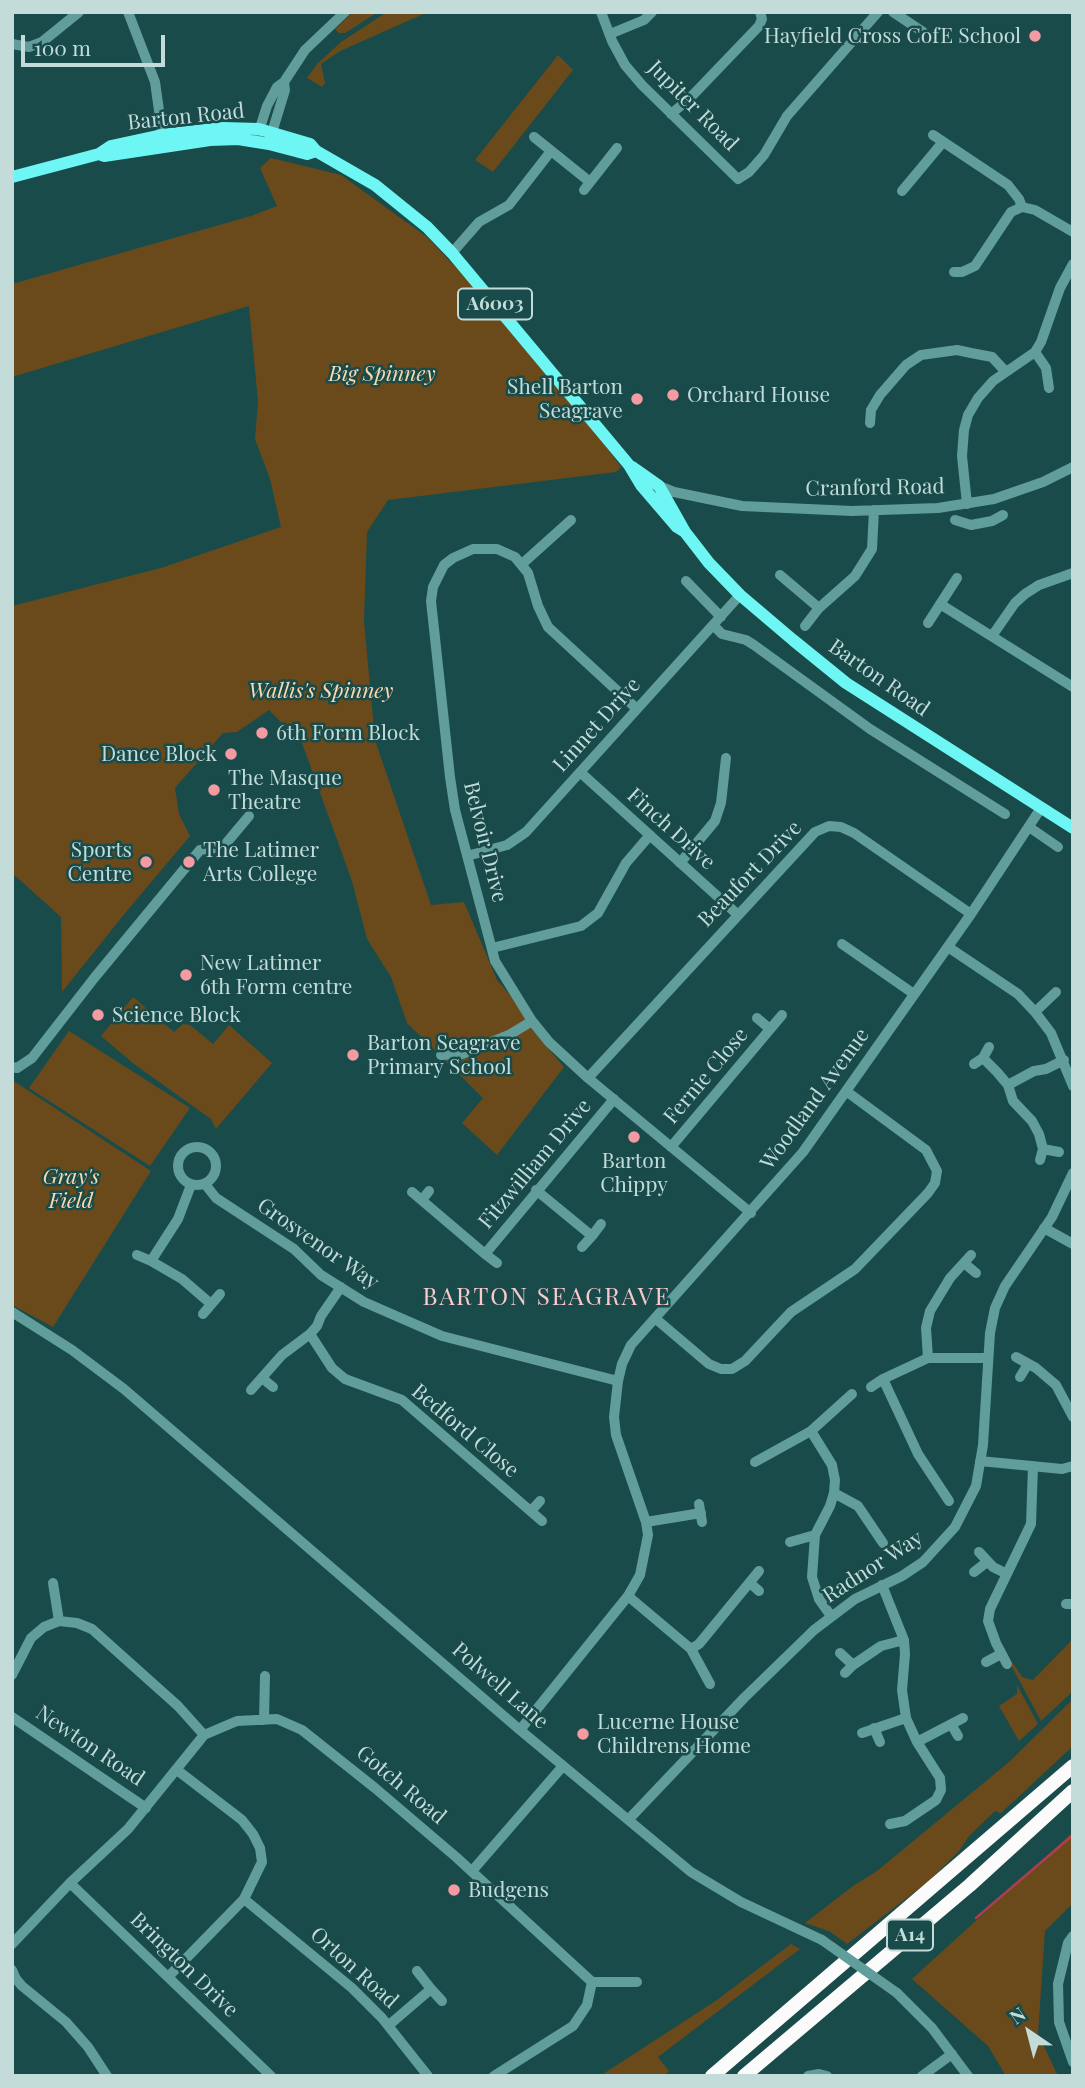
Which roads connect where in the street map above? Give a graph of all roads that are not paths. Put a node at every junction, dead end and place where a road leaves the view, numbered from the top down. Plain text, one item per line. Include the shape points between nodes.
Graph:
1 (79, 12) edge
2 (128, 12) edge
3 (601, 12) edge
4 (652, 12) edge
5 (760, 12) edge
6 (878, 12) edge
7 (893, 12) edge
8 (341, 14) edge
9 (923, 32) dead end
10 (610, 34) junction
11 (12, 44) edge
12 (671, 114) junction
13 (933, 135) dead end
14 (264, 136) junction
15 (534, 137) dead end
16 (163, 141) junction
17 (943, 142) junction
18 (617, 148) dead end
19 (551, 151) junction
20 (12, 177) edge
21 (902, 191) dead end
22 (1022, 207) junction
23 (1073, 232) edge
24 (452, 253) junction
25 (1073, 264) edge
26 (954, 272) dead end
27 (1035, 352) junction
28 (1005, 371) junction
29 (1049, 388) dead end
30 (870, 423) dead end
31 (629, 465) junction
32 (1073, 467) edge
33 (666, 498) junction
34 (971, 504) junction
35 (874, 510) junction
36 (1003, 514) dead end
37 (571, 520) dead end
38 (955, 520) dead end
39 (979, 523) junction
40 (522, 564) junction
41 (1073, 573) edge
42 (780, 575) dead end
43 (957, 578) dead end
44 (686, 581) dead end
45 (740, 595) junction
46 (940, 604) junction
47 (819, 608) junction
48 (721, 617) junction
49 (928, 623) dead end
50 (713, 626) junction
51 (805, 626) dead end
52 (992, 636) junction
53 (1073, 687) edge
54 (637, 709) junction
55 (726, 758) dead end
56 (580, 772) junction
57 (1041, 808) junction
58 (1005, 814) dead end
59 (249, 816) dead end
60 (1029, 827) junction
61 (1073, 828) edge
62 (650, 835) junction
63 (1058, 847) dead end
64 (467, 856) junction
65 (680, 863) junction
66 (737, 914) junction
67 (971, 914) junction
68 (842, 944) dead end
69 (948, 947) junction
70 (492, 948) junction
71 (1056, 992) dead end
72 (914, 994) junction
73 (1035, 1012) junction
74 (782, 1015) dead end
75 (757, 1018) dead end
76 (532, 1021) junction
77 (770, 1029) junction
78 (989, 1047) dead end
79 (441, 1055) dead end
80 (1064, 1060) junction
81 (12, 1067) edge
82 (588, 1078) junction
83 (1007, 1085) junction
84 (1073, 1086) edge
85 (846, 1091) junction
86 (614, 1099) junction
87 (671, 1147) junction
88 (1059, 1152) dead end
89 (1073, 1173) edge
90 (205, 1184) junction
91 (191, 1185) junction
92 (536, 1191) junction
93 (412, 1192) dead end
94 (751, 1213) junction
95 (601, 1224) dead end
96 (1044, 1228) junction
97 (592, 1236) junction
98 (1073, 1244) edge
99 (582, 1247) dead end
100 (485, 1254) junction
101 (137, 1255) dead end
102 (151, 1261) junction
103 (496, 1263) dead end
104 (976, 1273) dead end
105 (341, 1287) junction
106 (220, 1294) dead end
107 (212, 1304) junction
108 (12, 1312) edge
109 (203, 1314) dead end
110 (656, 1318) junction
111 (310, 1334) junction
112 (1016, 1357) dead end
113 (928, 1358) junction
114 (988, 1358) junction
115 (1028, 1364) junction
116 (1020, 1377) dead end
117 (262, 1378) junction
118 (883, 1379) junction
119 (618, 1381) junction
120 (273, 1387) dead end
121 (871, 1387) dead end
122 (251, 1390) dead end
123 (852, 1394) dead end
124 (1073, 1417) edge
125 (811, 1431) junction
126 (980, 1461) junction
127 (755, 1462) dead end
128 (1033, 1466) junction
129 (1073, 1466) edge
130 (834, 1493) junction
131 (949, 1501) dead end
132 (540, 1502) dead end
133 (531, 1511) junction
134 (701, 1513) dead end
135 (542, 1521) dead end
136 (646, 1521) junction
137 (815, 1535) junction
138 (877, 1539) dead end
139 (790, 1542) dead end
140 (979, 1552) dead end
141 (987, 1562) junction
142 (759, 1572) dead end
143 (974, 1572) dead end
144 (1007, 1574) junction
145 (53, 1583) dead end
146 (750, 1583) junction
147 (882, 1585) junction
148 (760, 1591) dead end
149 (628, 1596) junction
150 (831, 1615) junction
151 (59, 1621) junction
152 (904, 1640) junction
153 (691, 1649) junction
154 (840, 1653) dead end
155 (1001, 1654) junction
156 (986, 1662) dead end
157 (1007, 1664) dead end
158 (853, 1665) junction
159 (845, 1673) dead end
160 (12, 1675) edge
161 (265, 1676) dead end
162 (710, 1684) dead end
163 (12, 1717) edge
164 (906, 1718) junction
165 (963, 1718) dead end
166 (264, 1720) junction
167 (951, 1724) junction
168 (874, 1728) junction
169 (520, 1730) junction
170 (862, 1733) dead end
171 (204, 1735) junction
172 (958, 1736) dead end
173 (880, 1742) dead end
174 (917, 1742) junction
175 (563, 1766) junction
176 (1073, 1766) edge
177 (177, 1770) junction
178 (1073, 1791) edge
179 (146, 1808) junction
180 (629, 1819) junction
181 (890, 1824) dead end
182 (472, 1871) junction
183 (70, 1883) junction
184 (244, 1899) junction
185 (1073, 1936) edge
186 (12, 1944) edge
187 (12, 1970) edge
188 (417, 1971) dead end
189 (169, 1976) junction
190 (592, 1982) junction
191 (637, 1982) dead end
192 (431, 1989) junction
193 (442, 2001) dead end
194 (389, 2025) junction
195 (952, 2053) junction
196 (1073, 2063) edge
197 (107, 2076) edge
198 (271, 2076) edge
199 (428, 2076) edge
200 (494, 2076) edge
201 (712, 2076) edge
202 (744, 2076) edge
203 (808, 2076) edge
204 (827, 2076) edge
205 (922, 2076) edge
206 (968, 2076) edge

1 - 11 street via 42,42 29,47
2 - 16 street via 155,82
3 - 10 street, Jupiter Road
4 - 10 street
5 - 12 street via 760,26
6 - 12 street, Jupiter Road via 787,116 764,155 738,179
7 - 9 street
8 - 14 street via 304,50 284,82 285,90
10 - 12 street, Jupiter Road via 625,65
13 - 17 street
14 - 16 main road, Barton Road / A6003
14 - 24 main road, Barton Road / A6003 via 307,154 316,151 374,185
15 - 19 street
16 - 20 main road, Barton Road / A6003
17 - 21 street
17 - 22 street via 1007,185
18 - 19 street via 587,186
19 - 24 street via 509,205 479,222
22 - 23 street
22 - 26 street via 1011,212 975,266
24 - 31 main road, Barton Road / A6003
25 - 27 street
27 - 28 street
27 - 29 street via 1046,368
28 - 30 street via 992,357 948,351 921,355 880,395
28 - 34 street via 978,398 964,430 962,456
31 - 33 main road, Barton Road via 659,486
31 - 33 main road, Barton Road / A6003 via 641,485
32 - 34 street, Cranford Road via 1013,494
33 - 35 street, Cranford Road via 742,506
33 - 45 main road, Barton Road / A6003 via 677,527
34 - 35 street, Cranford Road
34 - 39 street
35 - 47 street via 872,549 855,576
36 - 39 street
37 - 40 street
38 - 39 street
40 - 54 street via 548,627
40 - 64 street, Belvoir Drive via 506,552 473,548 444,565 433,587 454,810
41 - 52 street via 1025,594
42 - 47 street
43 - 46 street
44 - 48 street
45 - 48 street, Linnet Drive
45 - 57 main road, Barton Road / A6003 via 846,683
46 - 49 street
46 - 52 street
47 - 51 street
48 - 50 street, Linnet Drive
50 - 54 street, Linnet Drive
50 - 58 street via 754,645 870,730
52 - 53 street
54 - 56 street, Linnet Drive
55 - 65 street via 715,821
56 - 62 street, Finch Drive
56 - 64 street, Linnet Drive via 517,839
57 - 60 street, Woodland Avenue
57 - 61 main road, Barton Road / A6003
59 - 81 street via 223,847 200,850 32,1058
60 - 63 street
60 - 67 street, Woodland Avenue
62 - 65 street, Finch Drive
62 - 70 street via 626,863 598,914 581,926
64 - 70 street, Belvoir Drive
65 - 66 street, Finch Drive
66 - 67 street, Beaufort Drive via 815,832 829,826 854,833
66 - 82 street, Beaufort Drive
67 - 69 street, Woodland Avenue
68 - 72 street
69 - 72 street, Woodland Avenue
69 - 73 street via 1018,994
70 - 76 street, Belvoir Drive via 495,961
71 - 73 street
72 - 85 street, Woodland Avenue
73 - 80 street
74 - 77 street, Fernie Close
75 - 77 street, Fernie Close
76 - 79 street via 462,1054
76 - 82 street, Belvoir Drive
77 - 87 street, Fernie Close
78 - 83 street via 978,1061 997,1072
80 - 83 street
80 - 84 street
82 - 86 street, Belvoir Drive
83 - 88 street via 1013,1101 1040,1134 1041,1154
85 - 94 street, Woodland Avenue via 803,1152
85 - 110 street via 926,1150 937,1171 928,1193 855,1269 798,1306 745,1361 732,1368 709,1364
86 - 87 street, Belvoir Drive
86 - 92 street, Fitzwilliam Drive
87 - 94 street, Belvoir Drive
89 - 96 street, Radnor Way
90 - 91 street
90 - 91 street via 215,1174 215,1161 208,1150 197,1147 183,1153 177,1162 181,1179
90 - 105 street, Grosvenor Way via 216,1198 294,1249
91 - 102 street via 178,1219
92 - 97 street
92 - 100 street, Fitzwilliam Drive
93 - 100 street, Fitzwilliam Drive via 425,1195
94 - 110 street, Woodland Avenue
95 - 97 street
96 - 98 street
96 - 114 street, Radnor Way via 995,1308
97 - 99 street
100 - 103 street
101 - 102 street
102 - 107 street
104 - 113 street via 967,1259 930,1311
105 - 111 street
105 - 119 street, Grosvenor Way via 442,1336
106 - 107 street
107 - 109 street
108 - 169 street, Polwell Lane via 124,1389
110 - 119 street, Woodland Avenue via 631,1345
111 - 117 street
111 - 133 street, Bedford Close via 332,1368 345,1379 402,1400
112 - 115 street
113 - 114 street
113 - 118 street
114 - 126 street, Radnor Way
115 - 116 street
115 - 124 street via 1056,1385
117 - 120 street
117 - 122 street
118 - 121 street
118 - 131 street via 918,1454 946,1487
119 - 136 street, Woodland Avenue via 614,1407 617,1435
123 - 125 street
125 - 127 street
125 - 130 street via 832,1465
126 - 128 street
126 - 147 street, Radnor Way via 976,1486 955,1527 923,1562
128 - 129 street
128 - 144 street via 1031,1524
130 - 137 street
130 - 138 street via 858,1506
132 - 133 street
133 - 135 street, Bedford Close
134 - 136 street
136 - 149 street via 648,1535 640,1575
137 - 139 street
137 - 150 street via 812,1577
140 - 141 street
141 - 143 street
141 - 144 street
142 - 146 street
144 - 155 street via 988,1621
145 - 151 street
146 - 148 street
146 - 153 street
147 - 150 street, Radnor Way
147 - 152 street
149 - 153 street
149 - 169 street
150 - 180 street, Radnor Way
151 - 160 street via 32,1638
151 - 171 street via 92,1629
152 - 158 street via 881,1646
152 - 164 street
153 - 162 street
154 - 158 street
155 - 156 street
155 - 157 street
158 - 159 street
161 - 166 street
163 - 179 street, Newton Road
164 - 168 street
164 - 174 street
165 - 167 street
166 - 171 street, Gotch Road via 237,1721
166 - 182 street, Gotch Road via 277,1719 302,1730
167 - 172 street
167 - 174 street
168 - 170 street
168 - 173 street
169 - 175 street, Polwell Lane
171 - 177 street, Gotch Road
174 - 181 street via 940,1778 941,1790 936,1800 905,1821
175 - 180 street, Polwell Lane
175 - 182 street
176 - 201 highway, A14
177 - 179 street, Gotch Road
177 - 184 street via 253,1833 262,1863
178 - 202 highway, A14 via 970,1885
179 - 183 street, Gotch Road
180 - 195 street, Polwell Lane, bridge via 701,1878 822,1940 897,1993
182 - 190 street, Gotch Road
183 - 186 street, Gotch Road
183 - 189 street, Brington Drive
184 - 189 street
184 - 194 street, Orton Road via 344,1980
185 - 196 street via 1058,1984 1059,2022
187 - 197 street via 22,1986 66,2022
188 - 192 street
189 - 198 street, Brington Drive
190 - 191 street
190 - 200 street via 587,2006 573,2026
192 - 193 street
192 - 194 street
194 - 199 street, Orton Road
195 - 205 street
195 - 206 street, Polwell Lane
203 - 204 street

